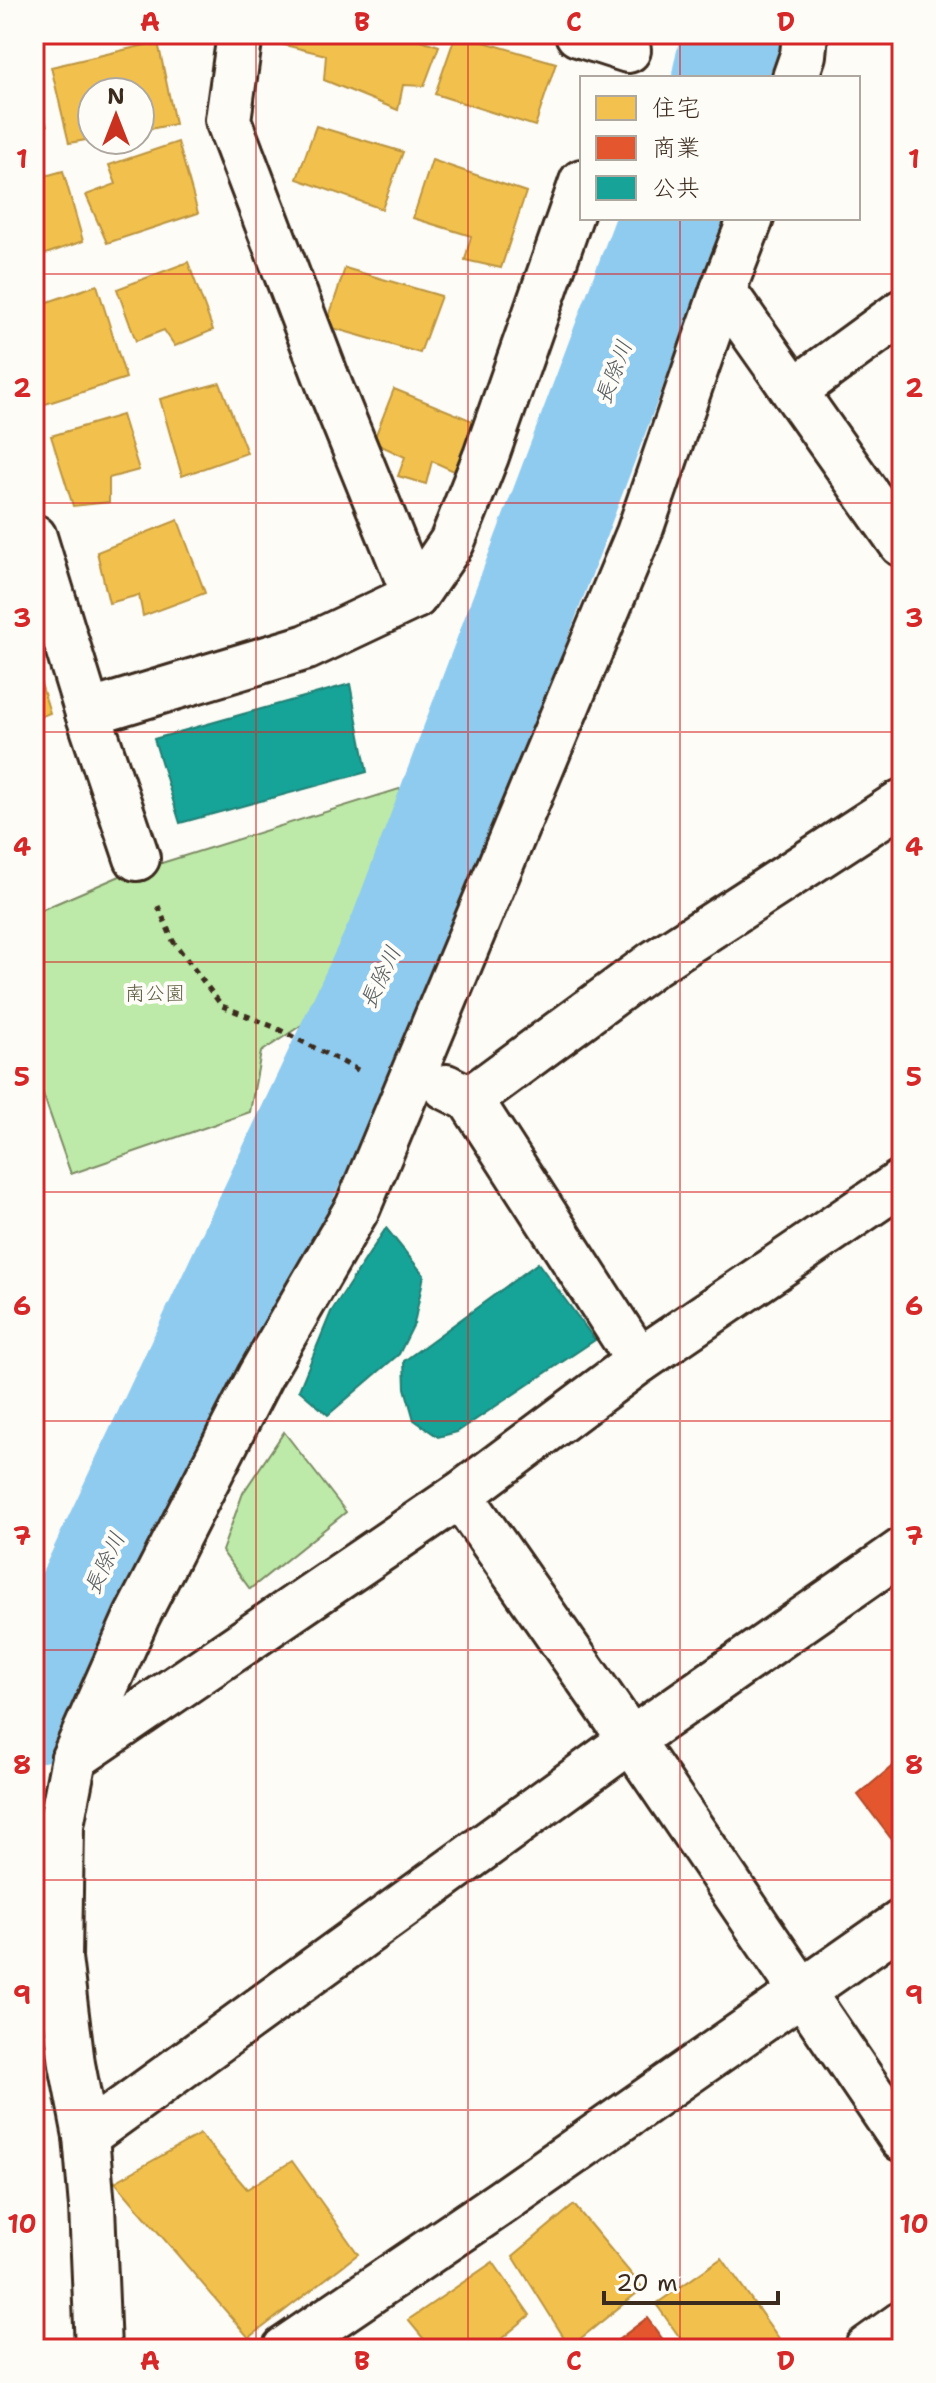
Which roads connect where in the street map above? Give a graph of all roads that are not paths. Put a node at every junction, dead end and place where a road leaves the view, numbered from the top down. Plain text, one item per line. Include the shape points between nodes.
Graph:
1 (240, 34) edge
2 (578, 34) edge
3 (627, 54) edge
4 (580, 188) edge
5 (750, 220) edge
6 (723, 290) junction
7 (902, 312) edge
8 (794, 391) junction
9 (897, 527) edge
10 (34, 537) edge
11 (415, 596) junction
12 (88, 713) junction
13 (902, 802) edge
14 (137, 858) road end
15 (410, 1083) junction
16 (470, 1099) junction
17 (902, 1182) edge
18 (639, 1361) junction
19 (460, 1495) junction
20 (902, 1551) edge
21 (631, 1740) junction
22 (74, 1758) junction
23 (902, 1922) edge
24 (802, 1993) junction
25 (86, 2136) junction
26 (902, 2139) edge
27 (902, 2324) edge
28 (98, 2349) edge
29 (285, 2349) edge
30 (867, 2349) edge

1 - 11 street via 228,120
2 - 3 street
4 - 11 street via 452,542
5 - 6 street
6 - 8 street
6 - 15 street via 639,533
7 - 8 street
8 - 9 street
10 - 12 street
11 - 12 street via 307,647
12 - 14 street
13 - 16 street via 653,964
15 - 16 street
15 - 22 street via 358,1207 253,1390 137,1616
16 - 18 street
17 - 18 street
18 - 19 street
19 - 21 street
19 - 22 street
20 - 21 street
21 - 24 street
21 - 25 street
22 - 25 street via 61,1825 59,1958
23 - 24 street
24 - 26 street
24 - 29 street
25 - 28 street
27 - 30 street

